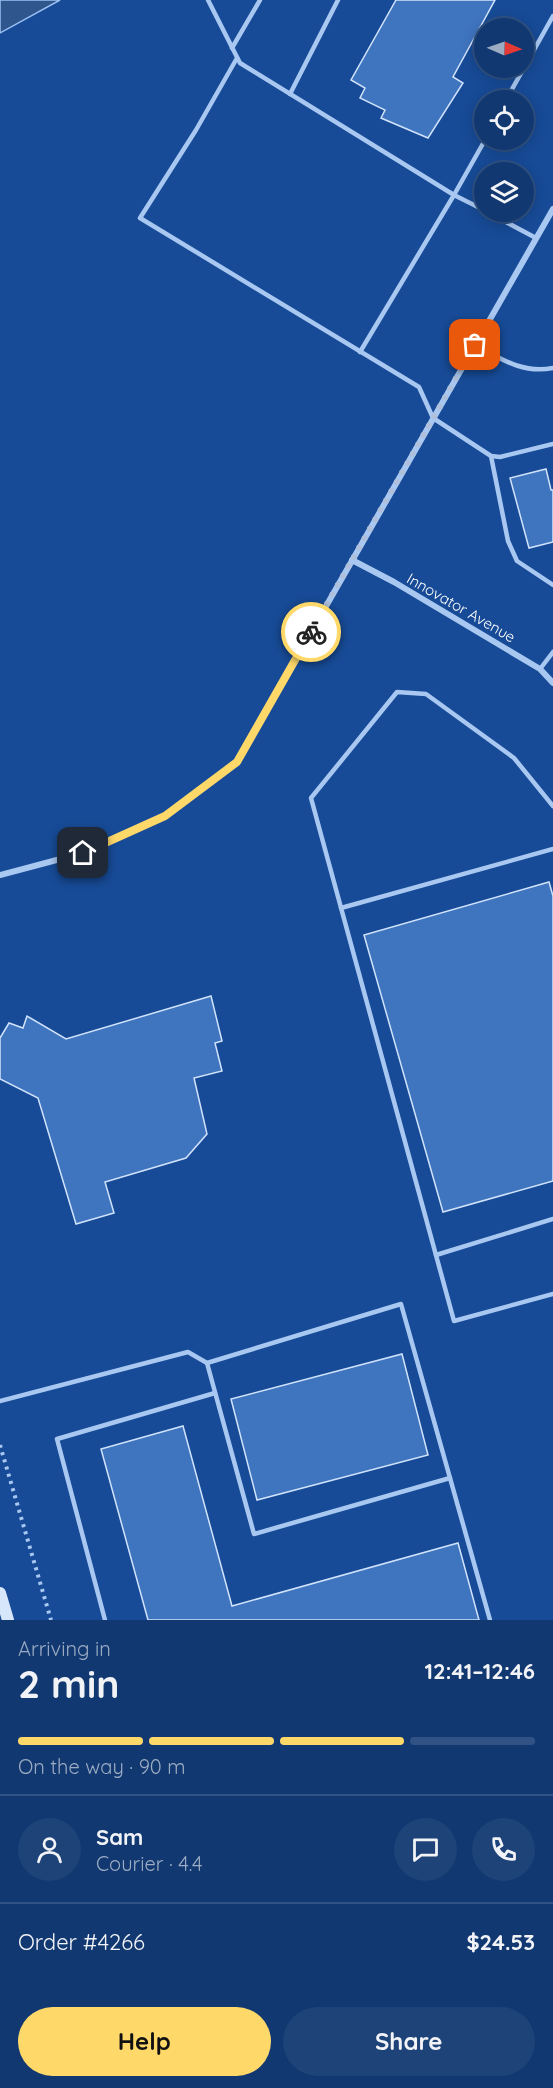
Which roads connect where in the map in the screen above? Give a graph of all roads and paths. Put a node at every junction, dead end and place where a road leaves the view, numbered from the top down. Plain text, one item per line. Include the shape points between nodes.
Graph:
1 (208, 0) edge
2 (260, 0) edge
3 (338, 0) edge
4 (553, 16) edge
5 (232, 48) junction
6 (237, 58) junction
7 (512, 90) edge
8 (290, 94) junction
9 (479, 150) edge
10 (454, 195) junction
11 (474, 205) edge
12 (553, 209) edge
13 (506, 222) edge
14 (536, 238) junction
15 (475, 345) junction
16 (360, 352) junction
17 (553, 368) edge
18 (434, 418) junction
19 (553, 444) edge
20 (491, 456) junction
21 (352, 560) junction
22 (553, 585) edge
23 (553, 651) edge
24 (540, 669) junction
25 (553, 683) edge
26 (553, 806) edge
27 (553, 849) edge
28 (0, 875) edge
29 (341, 908) junction
30 (553, 1219) edge
31 (436, 1255) junction
32 (553, 1294) edge
33 (207, 1363) junction
34 (215, 1393) junction
35 (0, 1401) edge
36 (0, 1445) edge
37 (450, 1478) junction
38 (0, 1593) edge
39 (8, 1620) edge
40 (51, 1620) edge
41 (105, 1620) edge
42 (490, 1620) edge

1 - 5 lane
2 - 5 lane
3 - 8 lane
4 - 7 lane
5 - 6 lane
6 - 8 lane
6 - 16 lane via 140,218
8 - 10 lane
9 - 10 lane
10 - 11 lane
10 - 16 lane
12 - 14 street
13 - 14 lane
14 - 15 street
15 - 17 lane via 513,365 535,371
15 - 18 street
16 - 18 lane via 419,387
18 - 20 lane
18 - 21 street
19 - 20 lane
20 - 22 lane via 508,541 517,561
21 - 24 street, Innovator Avenue
21 - 28 street via 237,762 165,816 83,853
23 - 24 lane
24 - 25 street, Innovator Avenue
26 - 29 lane via 514,758 426,694 397,692 311,798
27 - 29 lane
29 - 31 lane
30 - 31 lane
31 - 32 lane via 454,1321
33 - 34 lane
33 - 35 lane via 188,1352
33 - 37 lane via 401,1304
34 - 37 lane via 254,1534
34 - 41 lane via 57,1439
36 - 40 path
37 - 42 lane
38 - 39 street

